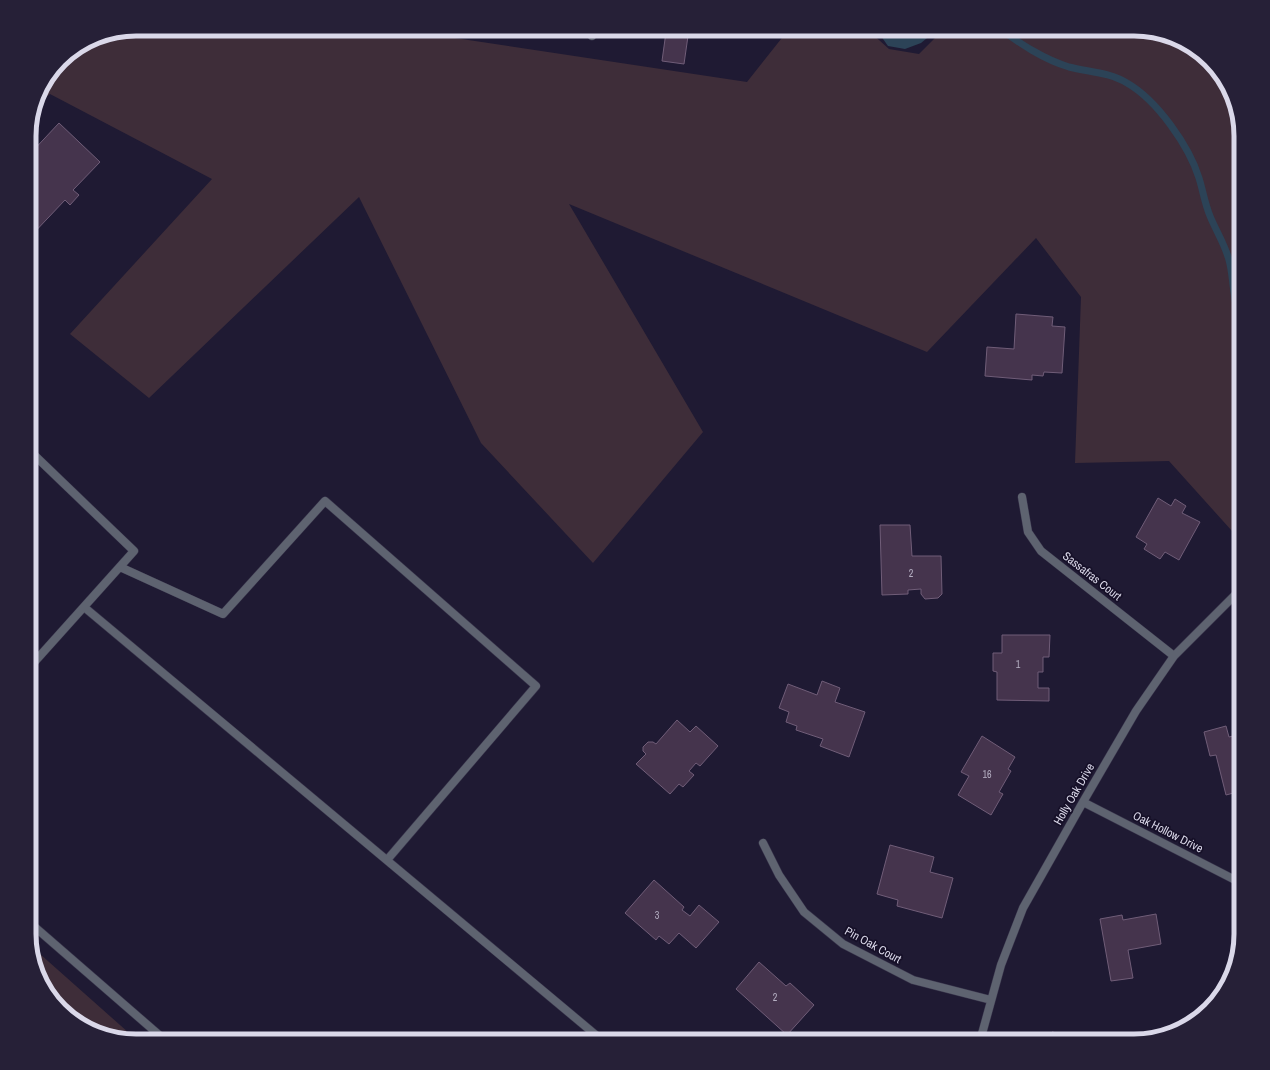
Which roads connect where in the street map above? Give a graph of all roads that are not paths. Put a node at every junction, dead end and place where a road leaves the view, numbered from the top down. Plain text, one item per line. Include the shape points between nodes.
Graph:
1 (36, 457) edge
2 (1022, 497) dead end
3 (120, 567) junction
4 (1234, 595) edge
5 (84, 607) junction
6 (1174, 656) junction
7 (36, 660) edge
8 (1083, 802) junction
9 (763, 843) dead end
10 (387, 860) junction
11 (1234, 879) edge
12 (36, 928) edge
13 (991, 1000) junction
14 (158, 1034) edge
15 (594, 1034) edge
16 (982, 1034) edge

1 - 3 street via 134,551
2 - 6 street, Sassafras Court via 1028,532 1041,551
3 - 5 street
3 - 10 street via 223,614 325,501 536,686
4 - 6 street, Holly Oak Drive
5 - 7 street
5 - 10 street
6 - 8 street, Holly Oak Drive via 1136,711
8 - 11 street, Oak Hollow Drive
8 - 13 street, Holly Oak Drive via 1023,908 1001,965
9 - 13 street, Pin Oak Court via 779,875 804,912 843,944 913,980
10 - 15 street
12 - 14 street
13 - 16 street, Holly Oak Drive

